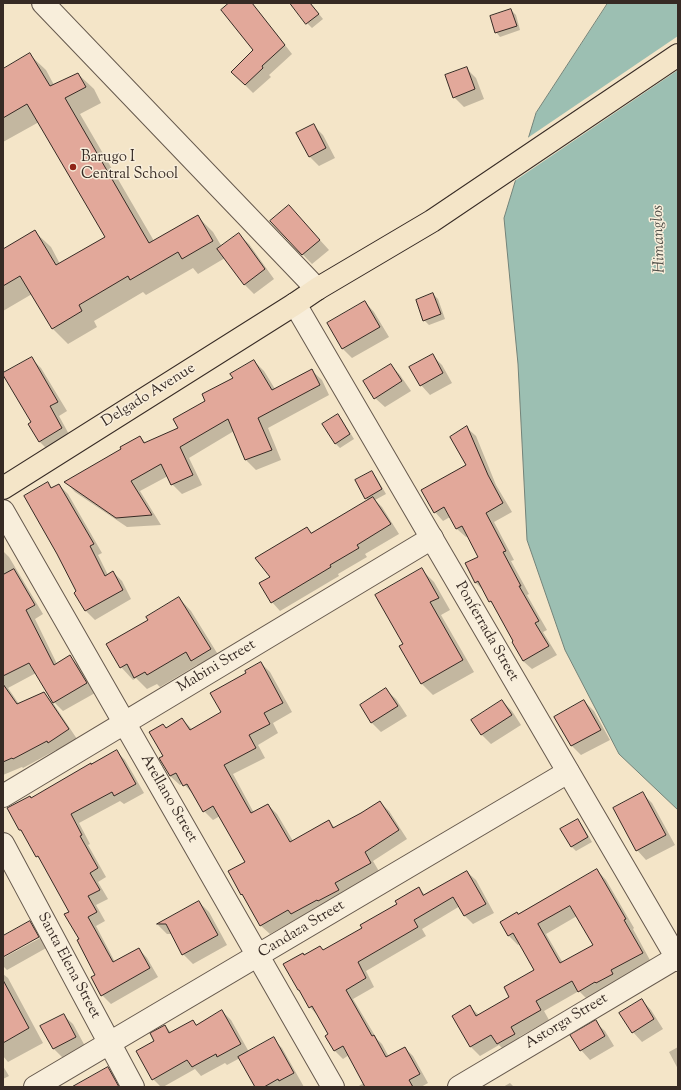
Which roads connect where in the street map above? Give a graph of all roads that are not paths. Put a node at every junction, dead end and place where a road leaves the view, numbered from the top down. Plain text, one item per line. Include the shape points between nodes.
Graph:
1 (43, 3) edge
2 (678, 55) edge
3 (317, 289) junction
4 (295, 304) junction
5 (3, 488) edge
6 (3, 511) edge
7 (432, 538) junction
8 (124, 723) junction
9 (568, 772) junction
10 (3, 796) edge
11 (3, 844) edge
12 (257, 956) junction
13 (677, 959) edge
14 (109, 1043) junction
15 (35, 1087) edge
16 (133, 1087) edge
17 (333, 1087) edge
18 (458, 1087) edge

1 - 3 street
2 - 3 main road, Delgado Avenue via 432,221
3 - 4 main road, Delgado Avenue
4 - 5 main road, Delgado Avenue
4 - 7 street, Ponferrada Street
6 - 8 street, Arellano Street
7 - 8 street, Mabini Street
7 - 9 street, Ponferrada Street
8 - 10 street, Mabini Street
8 - 12 street, Arellano Street
9 - 12 street, Candaza Street
9 - 13 street, Ponferrada Street
11 - 14 street, Santa Elena Street
12 - 14 street, Candaza Street
12 - 17 street, Arellano Street
13 - 18 street, Astorga Street
14 - 15 street, Candaza Street
14 - 16 street, Santa Elena Street

